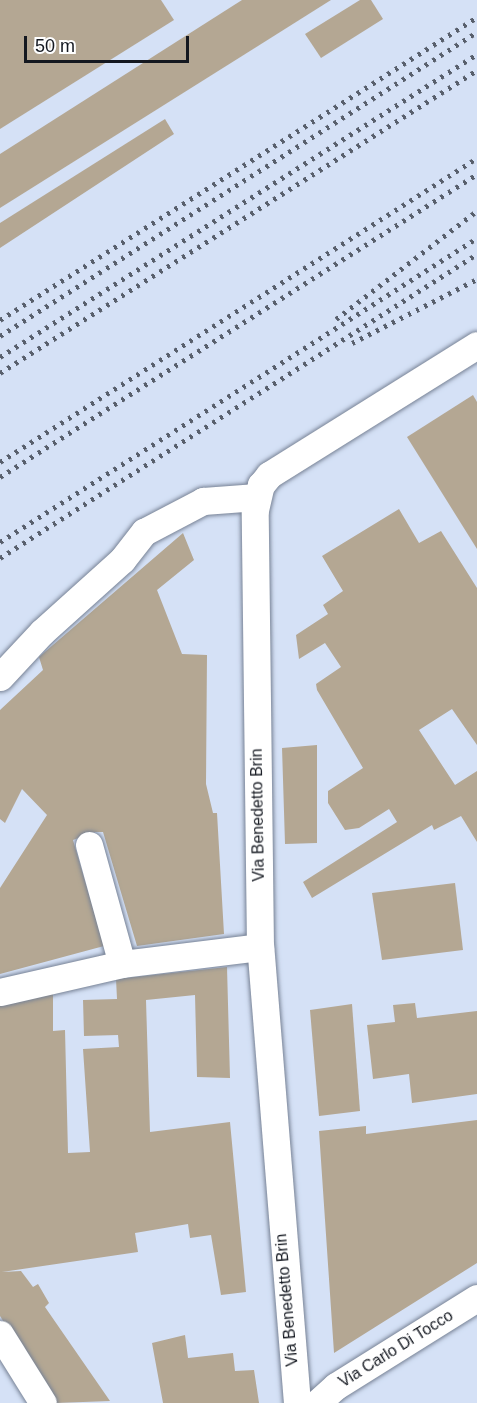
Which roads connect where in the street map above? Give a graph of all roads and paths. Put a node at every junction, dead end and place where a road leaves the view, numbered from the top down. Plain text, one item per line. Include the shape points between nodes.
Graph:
1 (477, 345) edge
2 (257, 497) junction
3 (0, 677) edge
4 (89, 845) dead end
5 (260, 947) junction
6 (122, 964) junction
7 (0, 992) edge
8 (477, 1298) edge
9 (0, 1334) edge
10 (43, 1403) edge
11 (297, 1403) edge
12 (317, 1403) edge

1 - 2 street via 281,466 269,475
2 - 3 street via 203,501 144,532 122,560 42,632
2 - 5 street, Via Benedetto Brin via 254,586
4 - 6 street
5 - 6 street
5 - 11 street, Via Benedetto Brin
6 - 7 street
8 - 12 street, Via Carlo Di Tocco via 336,1386
9 - 10 street

